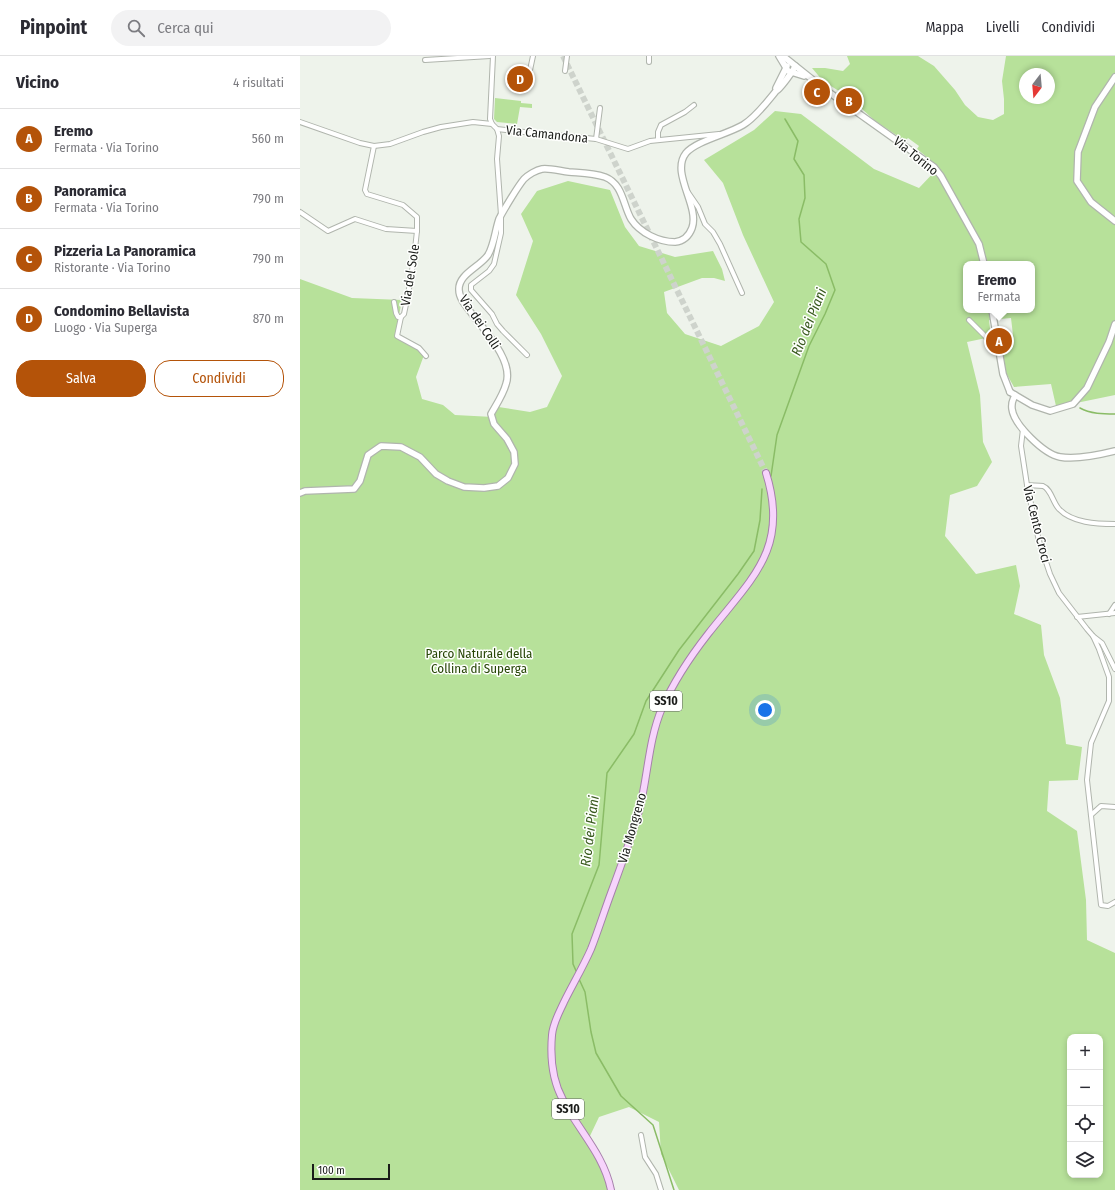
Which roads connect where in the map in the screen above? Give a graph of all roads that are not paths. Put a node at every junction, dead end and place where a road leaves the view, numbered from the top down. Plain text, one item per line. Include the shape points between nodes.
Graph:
1 (490, 56) edge
2 (493, 56) edge
3 (533, 56) edge
4 (567, 56) edge
5 (649, 56) edge
6 (779, 56) edge
7 (783, 56) edge
8 (424, 60) dead end
9 (649, 62) dead end
10 (793, 67) junction
11 (786, 68) junction
12 (565, 71) dead end
13 (1115, 77) edge
14 (527, 84) dead end
15 (776, 91) junction
16 (694, 105) dead end
17 (600, 108) dead end
18 (300, 122) edge
19 (492, 124) junction
20 (497, 129) junction
21 (727, 133) junction
22 (596, 139) junction
23 (658, 140) junction
24 (374, 146) junction
25 (687, 191) junction
26 (300, 212) edge
27 (501, 215) junction
28 (1115, 221) edge
29 (417, 232) junction
30 (983, 261) edge
31 (742, 294) dead end
32 (394, 302) dead end
33 (992, 313) edge
34 (401, 317) junction
35 (969, 320) dead end
36 (1115, 324) edge
37 (999, 352) junction
38 (426, 356) dead end
39 (528, 356) dead end
40 (1012, 395) junction
41 (1023, 429) junction
42 (1114, 452) edge
43 (766, 473) tunnel mouth
44 (1027, 485) junction
45 (300, 493) edge
46 (1115, 524) edge
47 (1115, 605) edge
48 (1115, 613) edge
49 (1109, 614) junction
50 (1077, 617) junction
51 (1093, 636) junction
52 (1115, 669) edge
53 (1115, 807) edge
54 (1091, 814) junction
55 (1115, 902) edge
56 (641, 1135) dead end
57 (611, 1190) edge
58 (661, 1190) edge

1 - 8 street
2 - 19 street via 490,119
3 - 14 street
4 - 12 street
5 - 9 street
6 - 11 street
7 - 10 street, Via Torino
10 - 11 street, Via dei Colli via 788,64
10 - 15 street, Via dei Colli
10 - 30 street, Via Torino via 808,75 810,79 934,167 979,244
11 - 15 street, Via dei Colli
13 - 28 street via 1095,107 1078,152 1077,181 1091,202
15 - 21 street, Via dei Colli via 744,125
16 - 23 street via 661,125
17 - 22 street
18 - 24 street, Via Camandona
19 - 20 street, Via Camandona
19 - 24 street, Via Camandona via 473,122 441,127 390,144
20 - 22 street, Via Camandona
20 - 27 street
21 - 23 street, Via Camandona
21 - 25 street, Via dei Colli via 694,147 686,154 681,164
22 - 23 street, Via Camandona via 628,149
24 - 29 street, Via del Sole via 365,190 367,194 403,205 417,217
25 - 27 street, Via dei Colli via 693,224 689,235 680,242 668,242 644,232 631,218 619,189 610,179 596,174 541,169 524,179
25 - 31 street via 705,224 720,244
26 - 29 street via 328,231 355,219 386,229
27 - 39 street via 501,233 494,264 471,285 471,290 503,331
27 - 45 street, Via dei Colli via 488,255 462,280 459,291 467,307 501,353 508,369 507,383 491,414 494,424 514,452 515,464 508,478 498,486 464,487 436,474 420,456 401,447 381,446 368,455 360,481 354,489 312,490
29 - 34 street, Via del Sole via 410,288
32 - 34 street, Via del Sole via 396,313
33 - 37 street
34 - 38 street, Via del Sole via 397,336 419,348
35 - 37 street via 986,337 990,346
36 - 40 street via 1087,388 1072,404 1050,411
37 - 40 street via 1003,374
40 - 41 street via 1012,411
41 - 42 street via 1043,449 1060,457
41 - 44 street, Via Cento Croci via 1021,446
43 - 57 main road, Via Mongreno / SS10 via 772,495 774,520 766,554 751,580 685,666 663,707 650,746 642,793 623,860 590,950 552,1033 551,1060 556,1086 600,1159
44 - 46 street via 1044,486 1049,490 1059,509 1077,520
44 - 50 street, Via Cento Croci via 1038,541 1046,563 1059,593
47 - 49 street
48 - 49 street
49 - 50 street
50 - 51 street, Via Cento Croci
51 - 52 street, Via Cento Croci via 1102,643
51 - 54 street via 1109,677 1109,701 1091,743 1087,780
53 - 54 street via 1101,806
54 - 55 street via 1101,905 1108,906
56 - 58 street via 645,1157 656,1174

